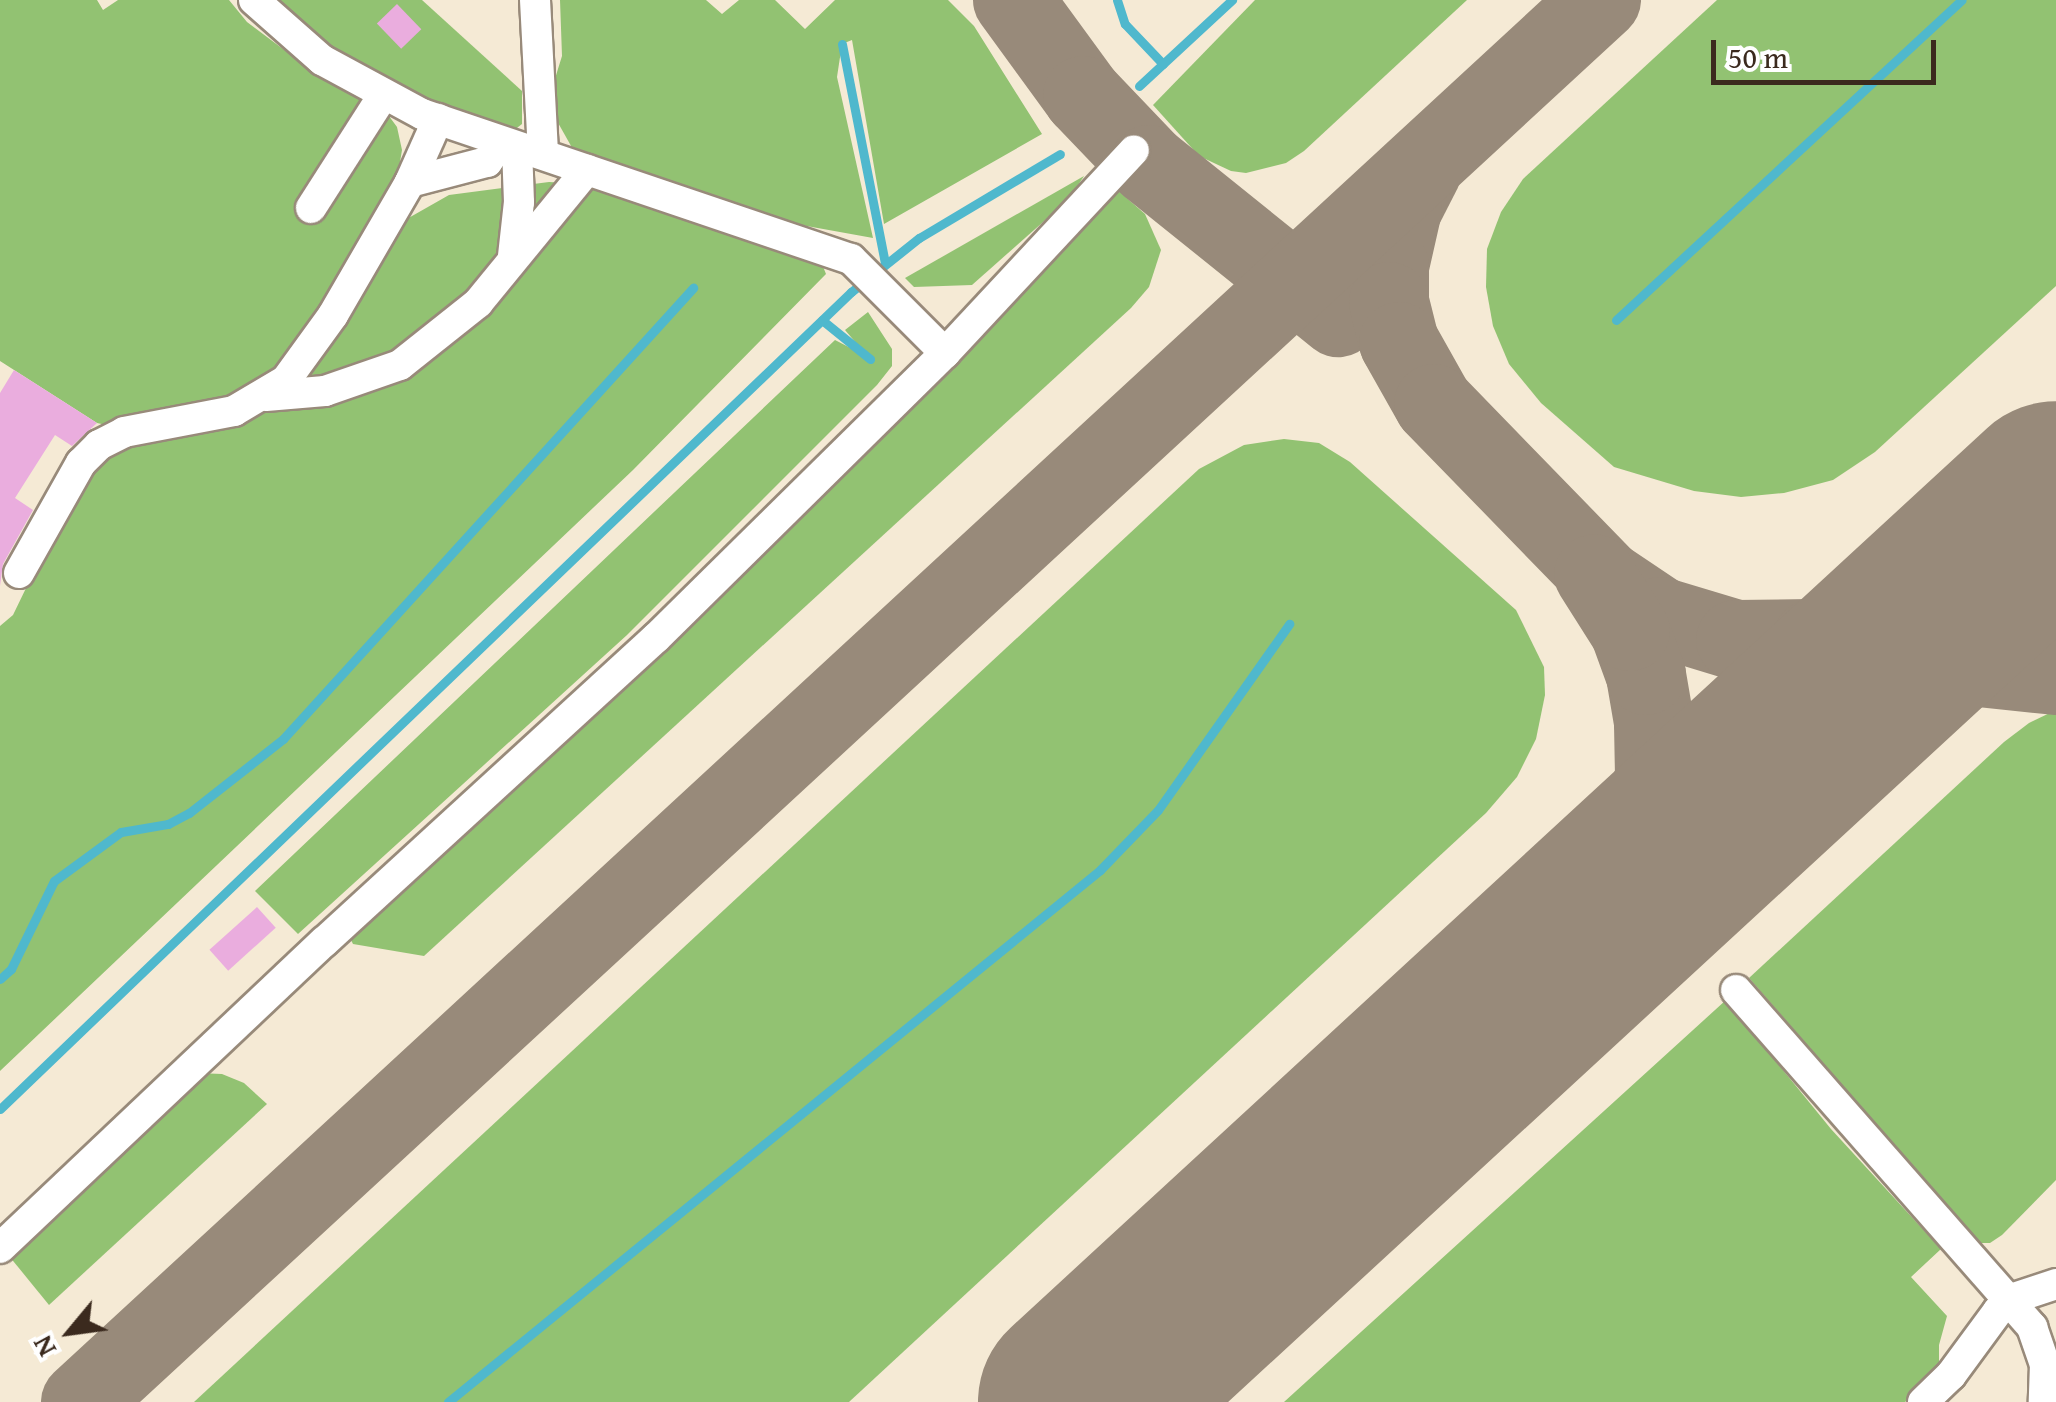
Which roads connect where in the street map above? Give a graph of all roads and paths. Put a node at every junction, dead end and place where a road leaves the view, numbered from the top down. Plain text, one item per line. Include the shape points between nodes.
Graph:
1 (254, 0) edge
2 (535, 0) edge
3 (384, 94) junction
4 (438, 120) junction
5 (520, 148) junction
6 (1134, 150) dead end
7 (587, 170) junction
8 (410, 182) junction
9 (311, 208) dead end
10 (513, 256) junction
11 (945, 353) junction
12 (266, 396) junction
13 (19, 572) dead end
14 (1736, 990) dead end
15 (0, 1248) edge
16 (2056, 1284) edge
17 (2011, 1300) junction
18 (1923, 1402) edge
19 (2044, 1402) edge

1 - 3 lane via 322,60
2 - 5 lane
3 - 4 lane
3 - 9 lane
4 - 5 lane
4 - 8 lane
5 - 7 lane
5 - 8 lane
5 - 10 lane
6 - 11 lane
7 - 10 lane
7 - 11 lane via 851,259
8 - 12 lane via 307,355
10 - 12 lane via 478,303 400,366 326,391
11 - 15 lane via 656,638
12 - 13 lane via 234,412 124,432 99,445
14 - 17 lane
16 - 17 lane
17 - 18 lane
17 - 19 lane via 2041,1344

